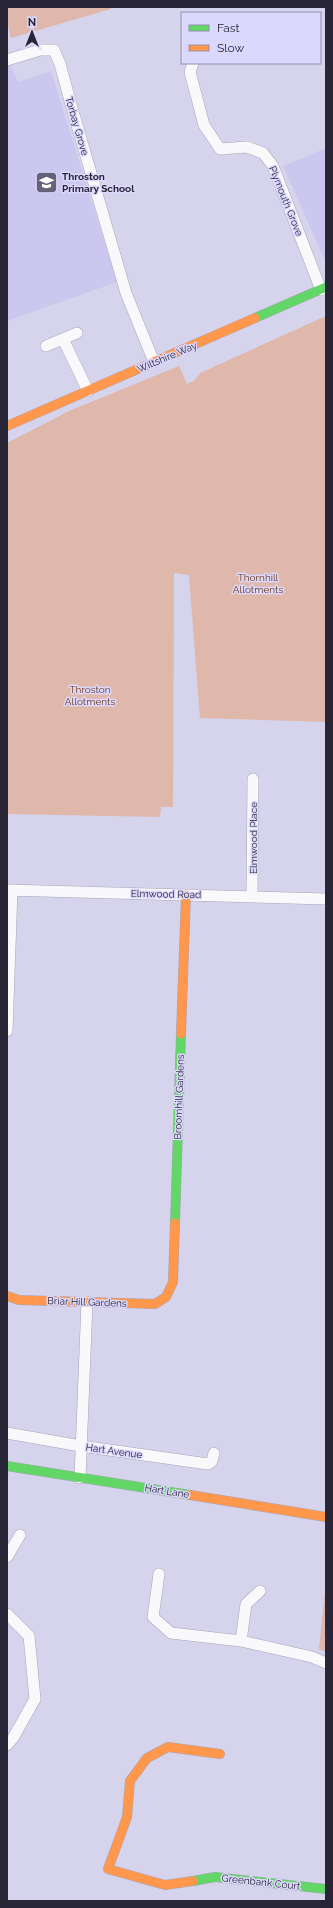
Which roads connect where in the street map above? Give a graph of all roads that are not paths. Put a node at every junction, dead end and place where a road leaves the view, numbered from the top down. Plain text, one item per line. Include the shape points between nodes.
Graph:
1 (7, 60) edge
2 (193, 64) edge
3 (323, 288) edge
4 (77, 333) dead end
5 (63, 339) junction
6 (46, 346) dead end
7 (154, 362) junction
8 (88, 391) junction
9 (7, 426) edge
10 (253, 779) dead end
11 (10, 890) edge
12 (186, 895) junction
13 (252, 896) junction
14 (326, 899) edge
15 (7, 1032) edge
16 (7, 1296) edge
17 (166, 1298) joint
18 (87, 1302) junction
19 (7, 1433) edge
20 (81, 1446) junction
21 (214, 1453) dead end
22 (7, 1466) edge
23 (80, 1478) junction
24 (326, 1518) edge
25 (20, 1535) dead end
26 (7, 1557) edge
27 (159, 1574) dead end
28 (260, 1591) dead end
29 (7, 1614) edge
30 (241, 1641) junction
31 (326, 1664) edge
32 (7, 1745) edge
33 (220, 1754) dead end
34 (326, 1889) edge

1 - 7 street, Torbay Grove via 40,50 54,50 126,293
2 - 3 street, Plymouth Grove via 190,72 204,125 220,149 247,147 263,153 273,166
3 - 7 street, Wiltshire Way
4 - 5 street
5 - 6 street
5 - 8 street
7 - 8 street, Wiltshire Way
8 - 9 street, Wiltshire Way
10 - 13 street, Elmwood Place
11 - 12 street, Elmwood Road
11 - 15 street
12 - 13 street, Elmwood Road
12 - 17 street, Broomhill Gardens via 173,1282
13 - 14 street, Elmwood Road
16 - 18 street, Briar Hill Gardens via 19,1300
17 - 18 street, Briar Hill Gardens via 155,1304
18 - 20 street
19 - 20 street, Hart Avenue
20 - 21 street, Hart Avenue via 208,1464
20 - 23 street
22 - 23 street, Hart Lane
23 - 24 street, Hart Lane
25 - 26 street
27 - 30 street via 153,1617 171,1633
28 - 30 street via 246,1604
29 - 32 street via 29,1636 34,1699
30 - 31 street via 312,1657
33 - 34 street, Greenbank Court via 168,1747 148,1758 130,1781 127,1816 108,1869 164,1885 216,1877

